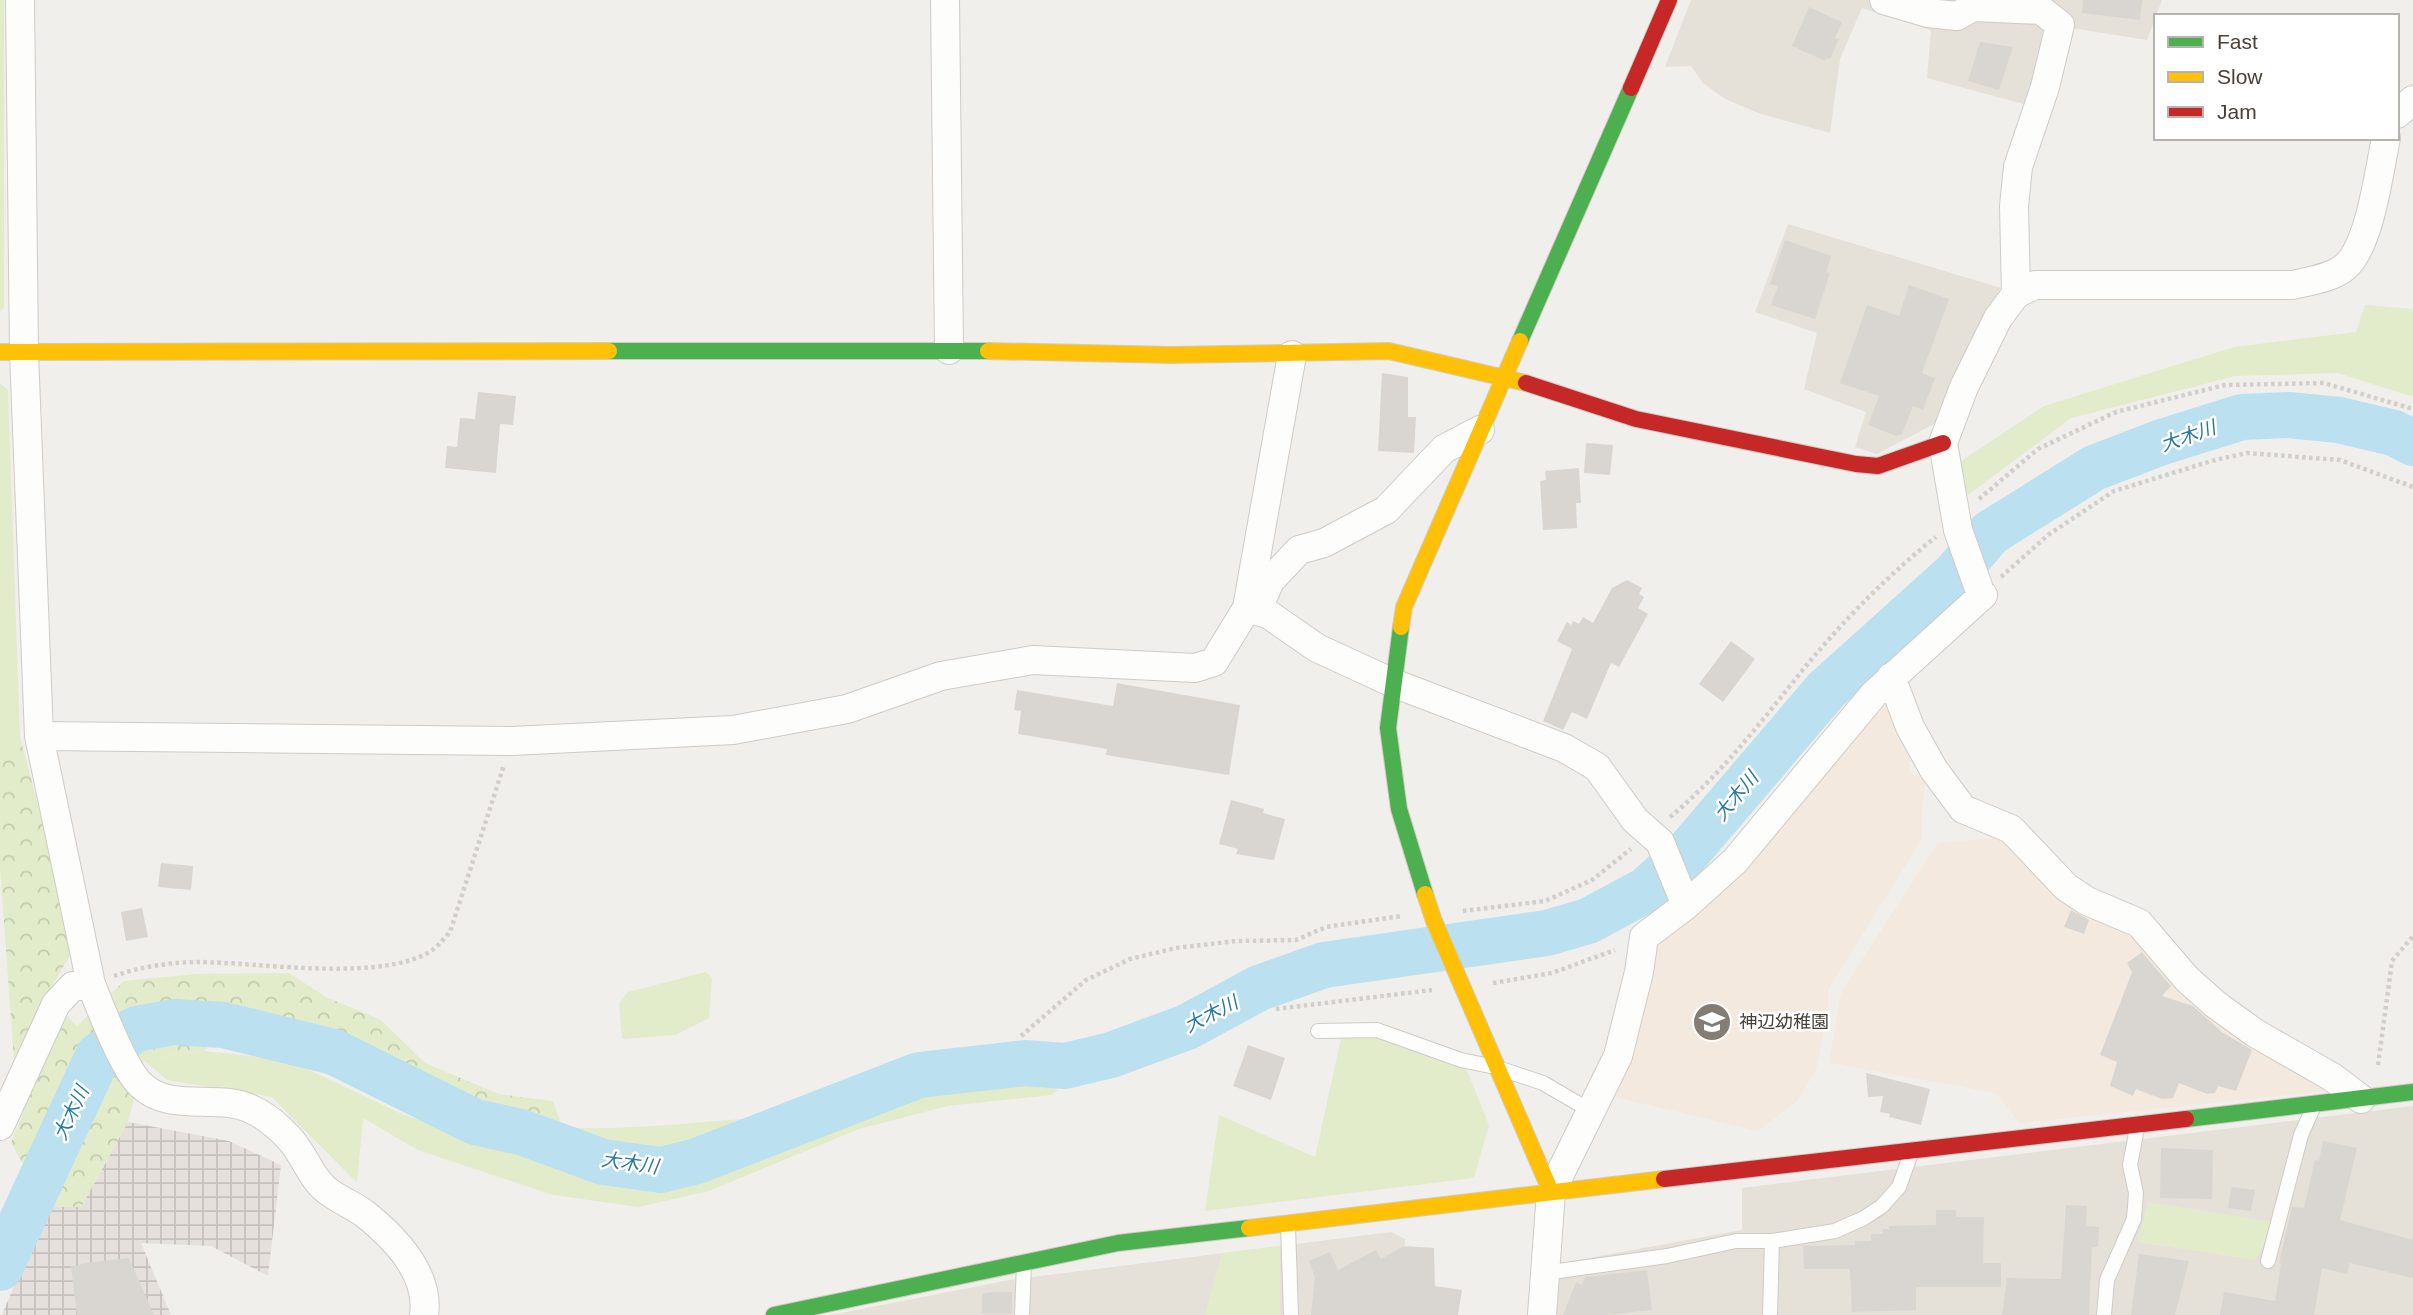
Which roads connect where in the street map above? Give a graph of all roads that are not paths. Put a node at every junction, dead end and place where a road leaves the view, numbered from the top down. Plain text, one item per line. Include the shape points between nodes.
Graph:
1 (20, 0) edge
2 (945, 0) edge
3 (1669, 0) edge
4 (1884, 0) edge
5 (1974, 4) edge
6 (2413, 100) edge
7 (2399, 112) edge
8 (2385, 140) edge
9 (2016, 294) junction
10 (949, 350) junction
11 (12, 352) edge
12 (1292, 355) junction
13 (1503, 375) junction
14 (1480, 430) junction
15 (1943, 443) junction
16 (1252, 609) junction
17 (1891, 677) junction
18 (1392, 683) junction
19 (39, 736) junction
20 (1684, 902) junction
21 (92, 984) junction
22 (1318, 1031) dead end
23 (1495, 1067) junction
24 (2413, 1093) edge
25 (2368, 1098) junction
26 (2315, 1104) junction
27 (1591, 1111) junction
28 (2138, 1125) junction
29 (0, 1126) edge
30 (1912, 1152) junction
31 (1551, 1192) junction
32 (1288, 1223) junction
33 (1772, 1241) junction
34 (2268, 1261) dead end
35 (1024, 1262) junction
36 (1544, 1273) junction
37 (795, 1313) edge
38 (424, 1315) edge
39 (774, 1315) edge
40 (1022, 1315) edge
41 (1291, 1315) edge
42 (1542, 1315) edge
43 (1770, 1315) edge
44 (2104, 1315) edge

1 - 11 street
2 - 10 street
3 - 13 street
4 - 5 street via 1957,16
5 - 9 street via 2041,10 2060,24 2018,167
6 - 7 street
8 - 9 street via 2365,234 2346,266 2325,276 2294,285 2035,285
9 - 15 street via 1998,318 1964,387
10 - 11 street
10 - 12 street
11 - 19 street
12 - 13 street via 1389,351
12 - 16 street
13 - 14 street
13 - 15 street via 1636,419 1856,464 1878,466
14 - 16 street via 1444,449 1386,510 1324,543 1299,550
14 - 18 street via 1405,607
15 - 17 street via 1957,525 1980,590 1949,629
16 - 18 street via 1268,614 1317,648
16 - 19 street via 1214,662 1195,668 1033,660 942,676 847,709 733,730 512,741
17 - 20 street via 1735,861
17 - 25 street via 1910,727 1934,770 1964,809 2011,829 2066,887 2087,901 2139,923 2187,979 2255,1032
18 - 20 street via 1564,748 1597,767 1635,820 1655,838
18 - 23 street via 1388,728 1399,809 1432,917
19 - 21 street
20 - 27 street via 1644,937 1618,1056
21 - 29 street via 73,986 56,1004
21 - 38 street via 105,1021 140,1085 164,1099 226,1101 253,1110 279,1129 325,1190 364,1213 400,1246 419,1278 426,1301
22 - 23 lane via 1377,1030
23 - 27 lane via 1543,1083
23 - 31 street
24 - 25 street
25 - 26 street
26 - 28 street
26 - 34 lane via 2301,1135
27 - 31 street
28 - 30 street
28 - 44 lane via 2130,1166 2136,1193 2134,1219 2107,1280
30 - 31 street
30 - 33 lane via 1899,1187 1864,1218 1835,1231
31 - 32 street
31 - 36 street
32 - 35 street via 1118,1243
32 - 41 lane
33 - 36 lane via 1736,1241
33 - 43 lane
35 - 37 street
35 - 40 lane
36 - 42 street
37 - 39 street

